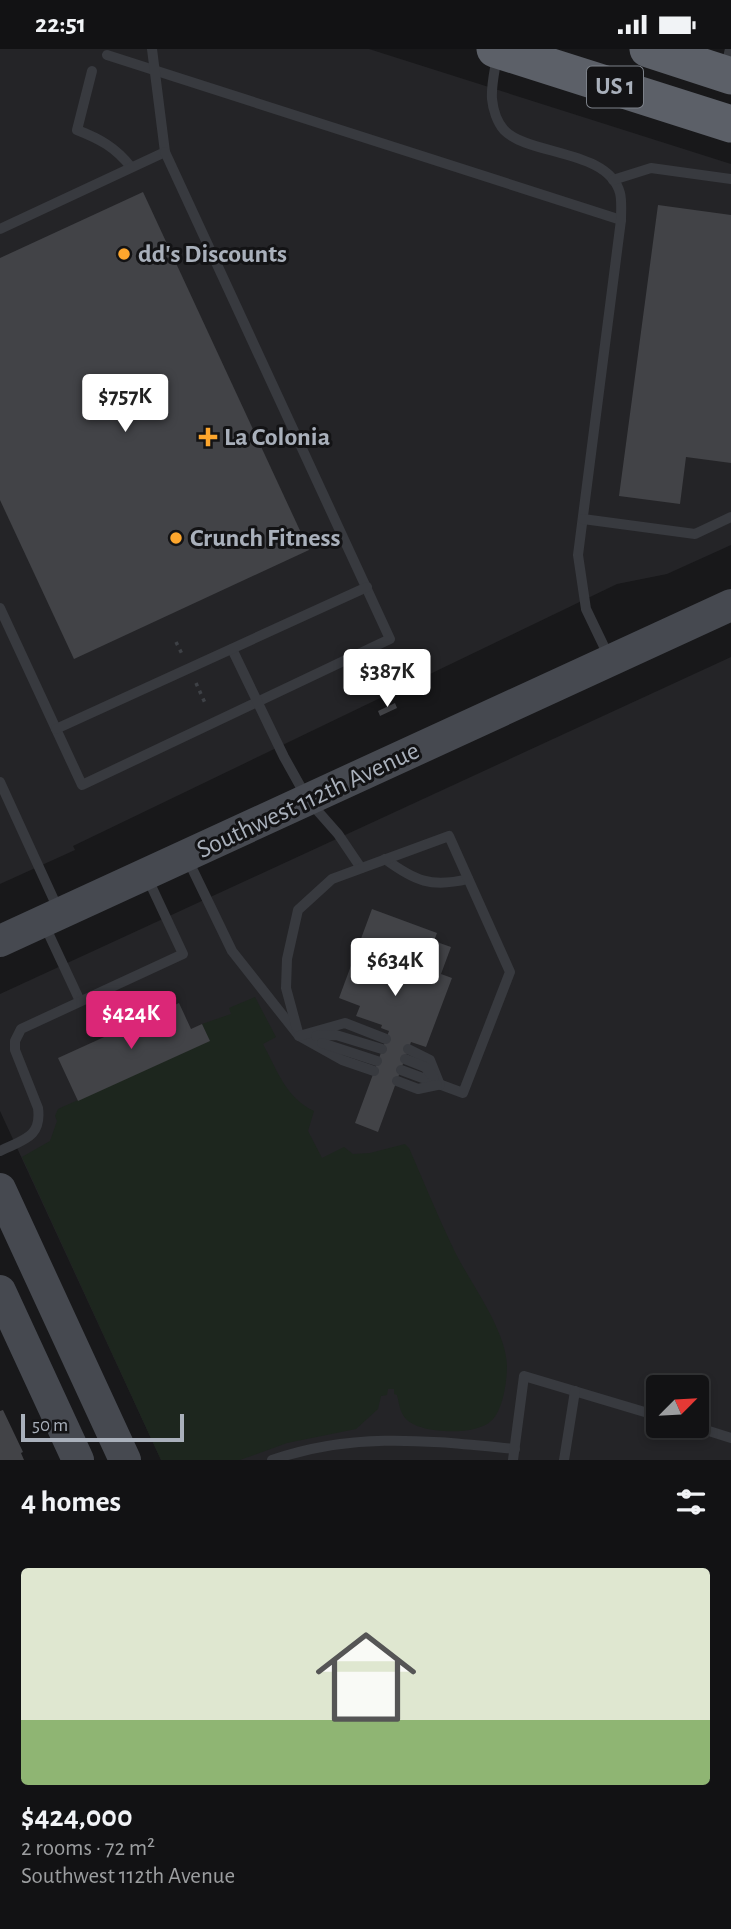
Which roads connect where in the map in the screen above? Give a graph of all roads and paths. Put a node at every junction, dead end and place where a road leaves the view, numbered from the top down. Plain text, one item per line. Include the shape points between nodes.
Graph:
1 (152, 49) edge
2 (498, 49) edge
3 (648, 49) edge
4 (107, 55) dead end
5 (687, 55) edge
6 (728, 66) edge
7 (154, 70) junction
8 (92, 71) dead end
9 (731, 124) edge
10 (164, 152) junction
11 (131, 167) junction
12 (613, 180) junction
13 (731, 180) edge
14 (621, 220) junction
15 (0, 229) edge
16 (731, 517) edge
17 (583, 519) junction
18 (367, 587) junction
19 (731, 605) edge
20 (0, 608) edge
21 (177, 642) dead end
22 (232, 649) junction
23 (184, 658) dead end
24 (610, 661) junction
25 (194, 678) dead end
26 (257, 702) junction
27 (205, 703) dead end
28 (56, 729) junction
29 (0, 782) edge
30 (308, 800) junction
31 (186, 856) junction
32 (385, 859) junction
33 (361, 868) junction
34 (145, 875) junction
35 (468, 879) junction
36 (52, 918) junction
37 (0, 941) edge
38 (80, 1001) junction
39 (299, 1036) junction
40 (384, 1044) dead end
41 (376, 1066) dead end
42 (440, 1085) junction
43 (0, 1151) edge
44 (0, 1189) edge
45 (4, 1309) edge
46 (575, 1391) junction
47 (646, 1412) edge
48 (709, 1431) edge
49 (731, 1438) edge
50 (514, 1454) edge
51 (78, 1460) edge
52 (125, 1460) edge
53 (272, 1460) edge
54 (564, 1460) edge

1 - 7 lane
2 - 9 highway, US 1
2 - 12 lane via 492,99 506,131 600,168
3 - 5 highway, US 1
4 - 7 lane
5 - 6 highway, US 1
7 - 10 lane
7 - 14 lane
8 - 11 lane via 77,130 103,140
10 - 11 lane
10 - 18 lane
11 - 15 lane
12 - 13 lane via 651,168
12 - 14 lane via 620,194
14 - 17 lane
16 - 17 lane via 695,534
17 - 24 lane via 578,555 586,609
18 - 22 lane
18 - 26 lane via 390,639
19 - 24 main road, Southwest 112th Avenue
20 - 28 lane
21 - 23 path
22 - 26 lane
22 - 28 lane
24 - 30 main road, Southwest 112th Avenue
25 - 27 path
26 - 28 lane via 82,785
26 - 30 lane
29 - 36 lane
30 - 31 main road, Southwest 112th Avenue
30 - 33 lane
31 - 34 main road, Southwest 112th Avenue
31 - 39 lane via 232,951
32 - 33 lane
32 - 35 lane via 407,875 431,884
32 - 35 lane via 449,836
33 - 39 lane via 332,879 298,910 286,988
34 - 36 main road, Southwest 112th Avenue
34 - 38 lane via 183,954
35 - 42 lane via 510,972 463,1093
36 - 37 main road, Southwest 112th Avenue
36 - 38 lane
38 - 43 lane via 19,1032 16,1055 39,1118 29,1138
39 - 40 lane via 336,1035
39 - 41 lane
42 - 42 lane via 403,1065 430,1060
44 - 52 main road
45 - 51 main road
46 - 47 lane
46 - 50 lane via 524,1376
46 - 54 lane
48 - 49 lane
50 - 53 lane via 412,1439 366,1440

